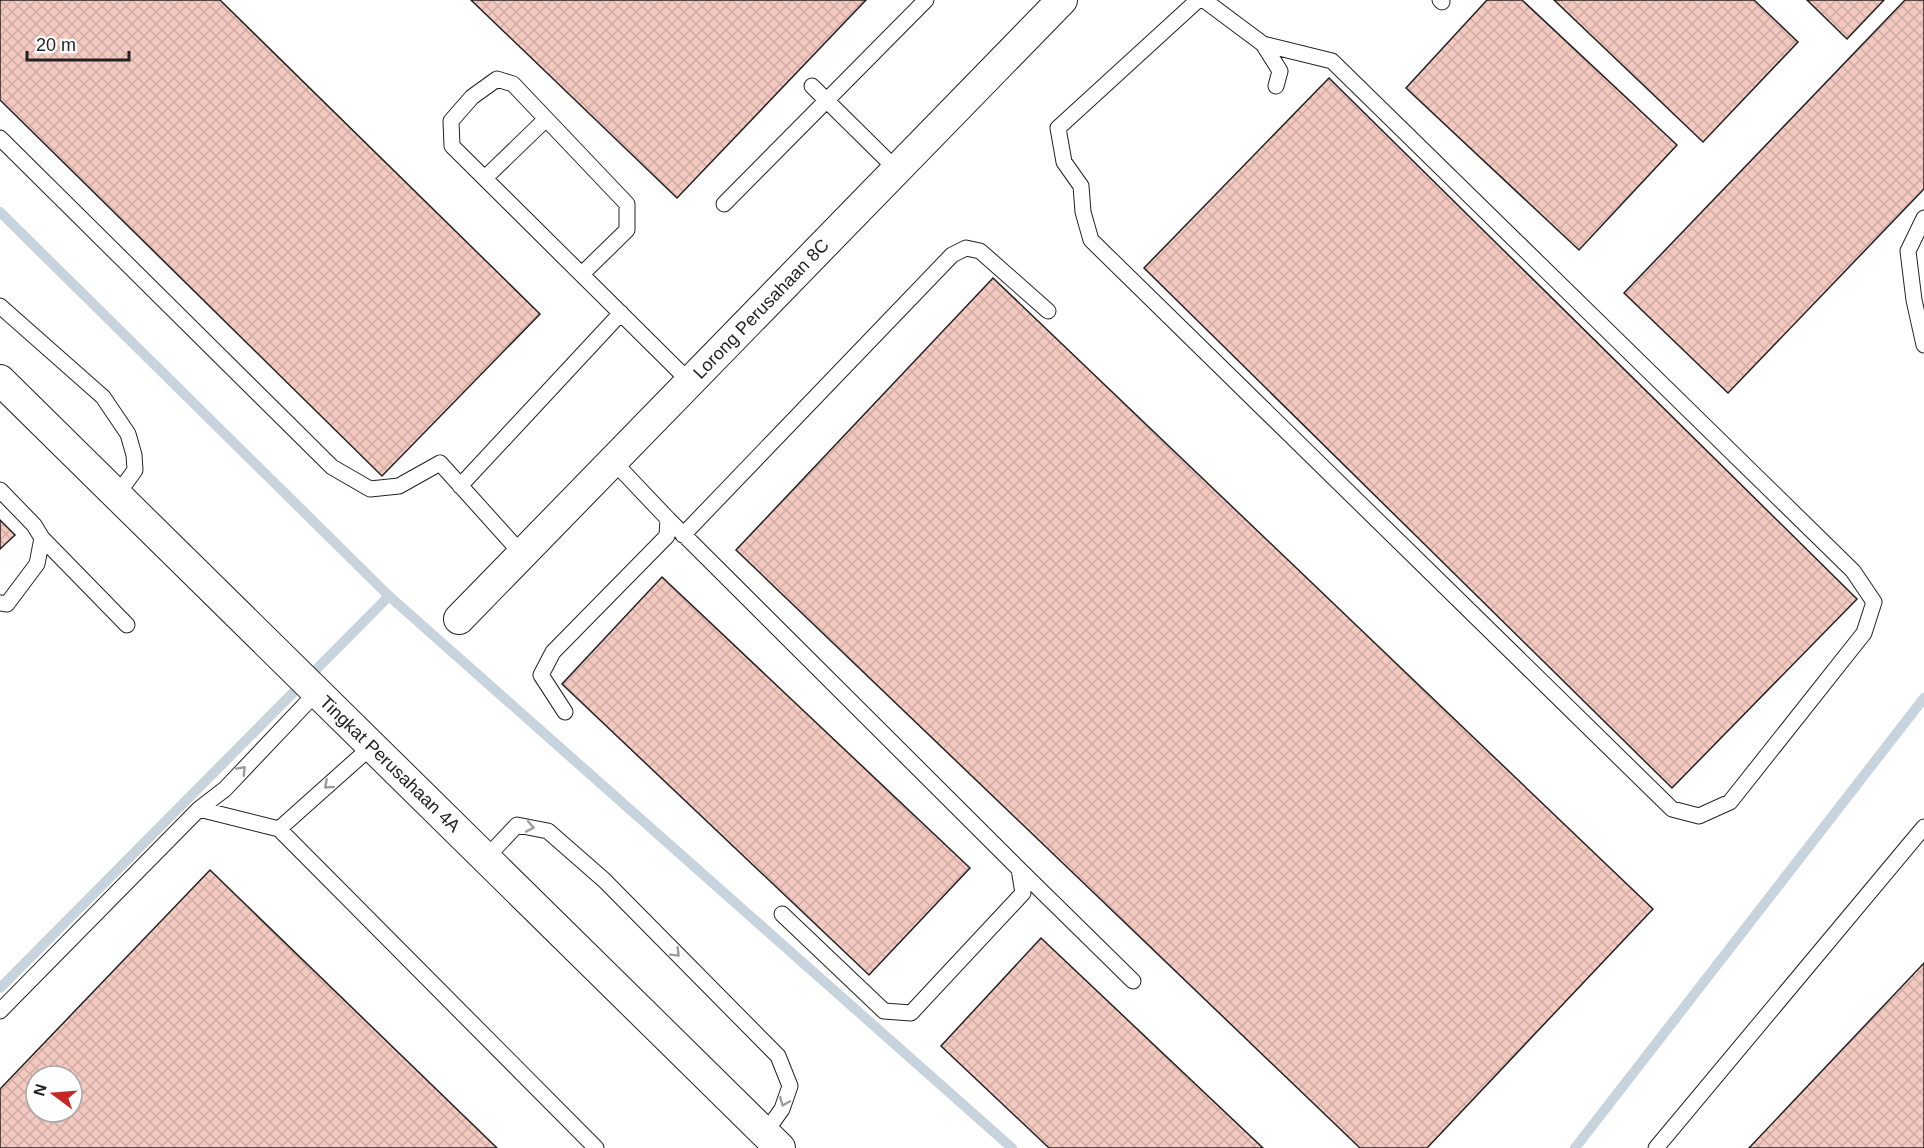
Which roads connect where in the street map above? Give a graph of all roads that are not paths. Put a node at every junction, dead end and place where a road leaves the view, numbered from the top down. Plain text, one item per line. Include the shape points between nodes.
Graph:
1 (926, 0) edge
2 (1062, 0) edge
3 (1198, 0) edge
4 (1204, 0) edge
5 (1263, 44) junction
6 (812, 86) dead end
7 (1276, 86) dead end
8 (828, 101) junction
9 (546, 119) junction
10 (0, 138) edge
11 (897, 170) junction
12 (485, 178) junction
13 (724, 204) dead end
14 (1924, 218) edge
15 (582, 274) junction
16 (0, 306) edge
17 (1048, 311) dead end
18 (621, 313) junction
19 (1924, 345) edge
20 (0, 380) edge
21 (690, 382) junction
22 (613, 461) junction
23 (460, 486) junction
24 (0, 490) edge
25 (117, 495) junction
26 (668, 519) junction
27 (683, 535) junction
28 (42, 538) junction
29 (522, 554) junction
30 (0, 603) edge
31 (459, 619) dead end
32 (127, 625) dead end
33 (317, 692) junction
34 (565, 712) dead end
35 (372, 746) junction
36 (199, 809) junction
37 (1924, 827) edge
38 (279, 829) junction
39 (486, 858) junction
40 (1019, 869) junction
41 (782, 914) dead end
42 (1133, 981) dead end
43 (0, 1011) edge
44 (773, 1140) edge
45 (596, 1148) edge
46 (1656, 1148) edge

1 - 8 lane
2 - 11 street, Lorong Perusahaan 8C
3 - 5 lane via 1058,128 1064,162 1081,186 1091,240 1672,809 1699,816 1730,802 1864,633 1874,602 1845,563 1332,61
4 - 5 lane
5 - 7 lane via 1280,71
6 - 8 lane
8 - 11 lane
8 - 13 lane
9 - 12 lane
9 - 12 lane via 513,84 496,79 472,97 451,121 452,146
9 - 15 lane via 627,204 627,230
10 - 23 lane via 332,467 370,489 399,486 440,463
11 - 21 street, Lorong Perusahaan 8C
12 - 15 lane
14 - 19 lane via 1908,250
15 - 18 lane
16 - 25 lane via 103,397 128,434 135,470
17 - 27 lane via 980,251 966,248 952,255
18 - 21 lane
18 - 23 lane
20 - 25 street, Tingkat Perusahaan 4A
21 - 22 street, Lorong Perusahaan 8C
22 - 26 lane
22 - 29 street, Lorong Perusahaan 8C
23 - 29 lane
24 - 28 lane
25 - 33 street, Tingkat Perusahaan 4A
26 - 27 lane
26 - 34 lane via 667,536 553,652 541,675
27 - 40 lane
28 - 30 lane via 37,564 7,604
28 - 32 lane
29 - 31 street, Lorong Perusahaan 8C
33 - 35 street, Tingkat Perusahaan 4A
36 -> 33 lane via 225,789
35 -> 38 lane
35 - 39 street, Tingkat Perusahaan 4A
36 - 38 lane
36 - 43 lane
37 - 46 lane
38 - 45 lane
39 - 44 street, Tingkat Perusahaan 4A
39 -> 44 lane via 516,825 527,827 548,831 604,880 778,1056 790,1086
40 - 41 lane via 1023,893 911,1013 884,1011
40 - 42 lane

